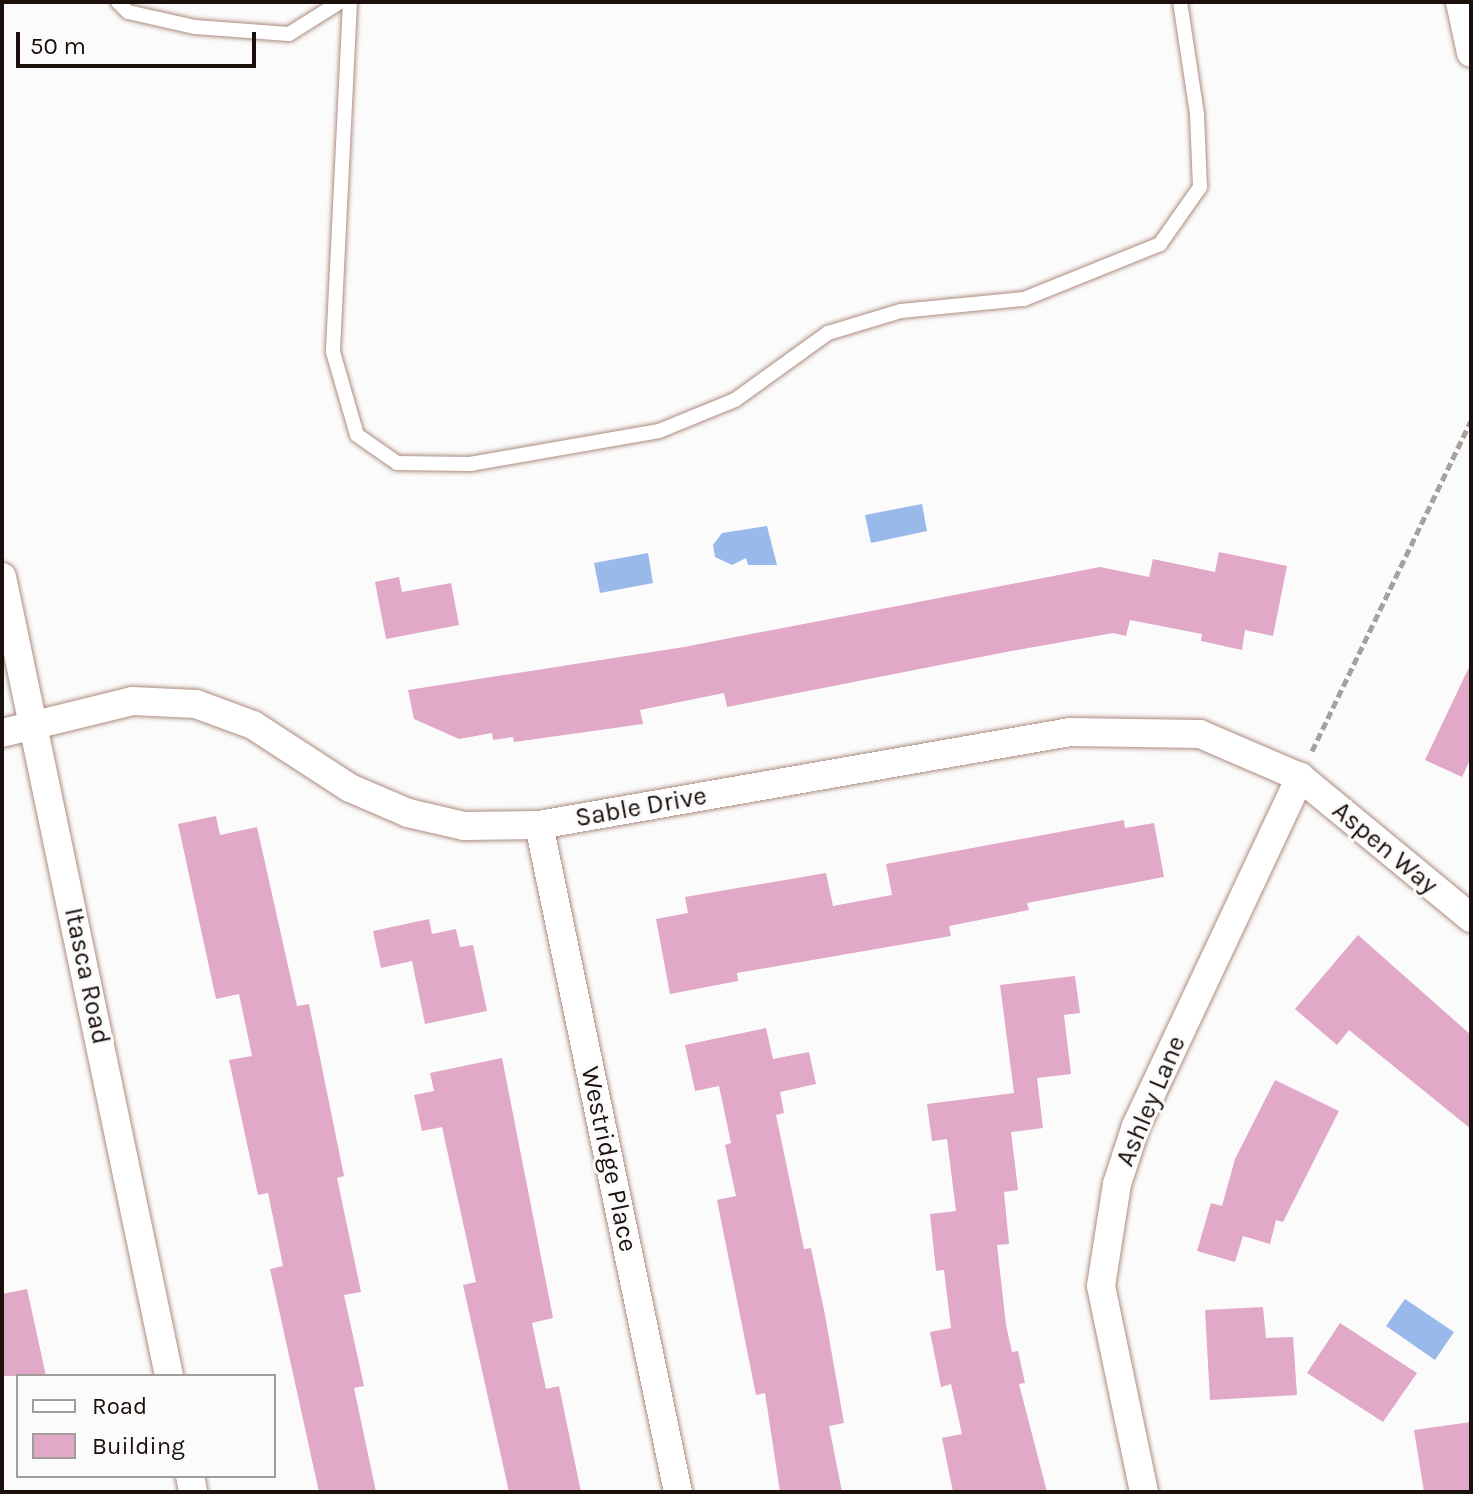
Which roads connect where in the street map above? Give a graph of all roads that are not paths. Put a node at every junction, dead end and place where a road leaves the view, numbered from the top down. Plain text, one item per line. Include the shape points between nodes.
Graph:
1 (118, 2) edge
2 (340, 2) edge
3 (350, 2) edge
4 (1180, 2) edge
5 (1460, 2) edge
6 (1471, 53) edge
7 (2, 577) edge
8 (35, 725) junction
9 (2, 733) edge
10 (1300, 777) junction
11 (539, 825) junction
12 (1471, 918) edge
13 (169, 1374) edge
14 (678, 1492) edge
15 (1144, 1492) edge

1 - 2 lane via 128,12 195,27 289,34
3 - 4 lane via 333,352 357,435 397,463 470,464 659,431 735,400 828,333 901,311 1024,299 1160,244 1200,187 1197,114
5 - 6 street
7 - 8 street, Itasca Road
8 - 9 street, Sable Drive
8 - 11 street, Sable Drive via 132,701 196,704 253,725 350,788 408,813 464,826
8 - 13 street, Itasca Road
10 - 11 street, Sable Drive via 1200,734 1070,732
10 - 12 street, Aspen Way
10 - 15 street, Ashley Lane via 1136,1126 1117,1184 1101,1286
11 - 14 street, Westridge Place

